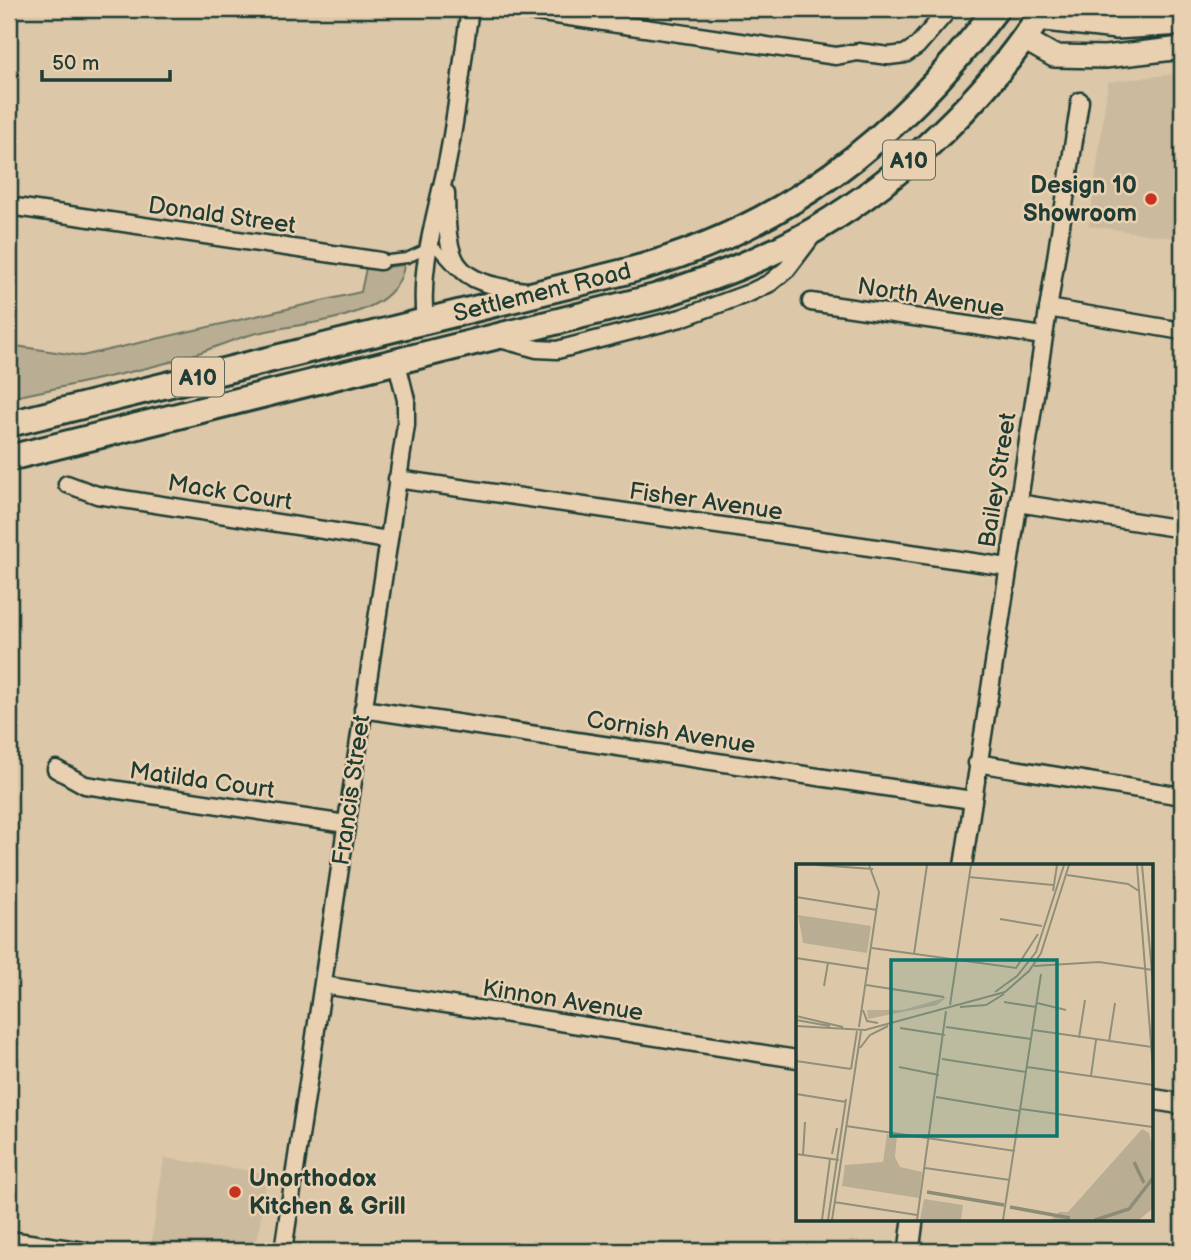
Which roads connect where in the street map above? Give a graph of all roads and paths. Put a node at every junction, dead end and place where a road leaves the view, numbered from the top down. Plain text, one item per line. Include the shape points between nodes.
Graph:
1 (470, 9) edge
2 (515, 9) edge
3 (949, 9) edge
4 (1103, 9) edge
5 (994, 12) edge
6 (1035, 22) edge
7 (1182, 24) edge
8 (1125, 29) junction
9 (1182, 48) edge
10 (1080, 101) dead end
11 (446, 166) junction
12 (9, 206) edge
13 (427, 247) junction
14 (380, 261) joint
15 (489, 285) junction
16 (541, 293) junction
17 (811, 302) dead end
18 (1048, 308) junction
19 (425, 321) junction
20 (388, 331) junction
21 (1182, 331) edge
22 (1043, 336) junction
23 (496, 338) junction
24 (397, 363) junction
25 (9, 424) edge
26 (9, 458) edge
27 (397, 479) junction
28 (67, 484) dead end
29 (1018, 503) junction
30 (1182, 529) edge
31 (388, 540) junction
32 (1008, 568) junction
33 (363, 709) junction
34 (977, 764) junction
35 (56, 769) dead end
36 (1182, 796) edge
37 (972, 800) junction
38 (346, 824) junction
39 (963, 864) edge
40 (323, 985) junction
41 (796, 1059) edge
42 (1152, 1099) edge
43 (1182, 1104) edge
44 (913, 1222) edge
45 (9, 1240) edge
46 (84, 1251) edge
47 (283, 1251) edge
48 (909, 1251) edge

1 - 11 street
2 - 3 street via 843,56 909,52
4 - 8 main road
5 - 6 highway
5 - 16 highway, Settlement Road / A10 via 907,112 791,203 672,259
6 - 8 main road
6 - 9 main road via 1054,56 1105,57
6 - 23 highway, Settlement Road / A10 via 994,79 945,130 817,229 771,253 655,297
7 - 8 main road
10 - 18 street, Bailey Street
11 - 13 street
11 - 15 street via 450,248 464,272
12 - 14 street, Donald Street
13 - 14 lane, Donald Street via 407,258
13 - 15 lane via 437,249 465,276
13 - 19 street via 422,293
15 - 16 street
16 - 19 highway, Settlement Road / A10
17 - 22 street, North Avenue
18 - 21 street
18 - 22 street, Bailey Street
19 - 20 highway, Settlement Road / A10
19 - 23 highway
20 - 24 highway, Francis Street
20 - 25 highway, Settlement Road / A10
22 - 29 street, Bailey Street
23 - 24 highway, Settlement Road / A10
24 - 26 highway, Settlement Road / A10
24 - 27 street, Francis Street via 407,415
27 - 31 street, Francis Street
27 - 32 street, Fisher Avenue
28 - 31 street, Mack Court via 97,495
29 - 30 street
29 - 32 street, Bailey Street
31 - 33 street, Francis Street
32 - 34 street, Bailey Street
33 - 37 street, Cornish Avenue
33 - 38 street, Francis Street
34 - 36 street
34 - 37 street, Bailey Street
35 - 38 street, Matilda Court via 85,785
37 - 39 street, Bailey Street
38 - 40 street, Francis Street
40 - 41 street, Kinnon Avenue
40 - 47 street, Francis Street
42 - 43 street
44 - 48 street
45 - 46 street

